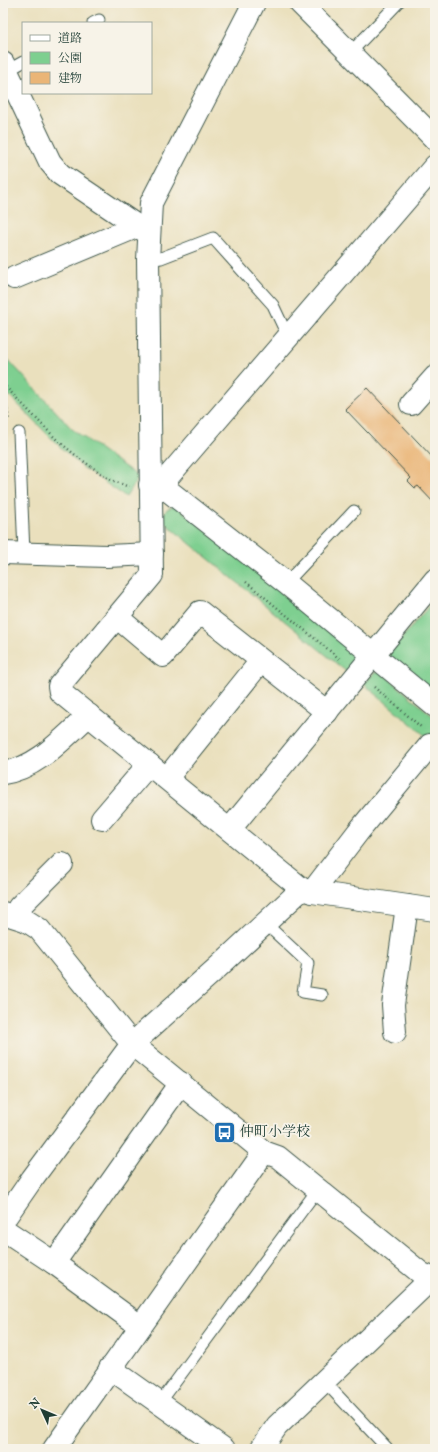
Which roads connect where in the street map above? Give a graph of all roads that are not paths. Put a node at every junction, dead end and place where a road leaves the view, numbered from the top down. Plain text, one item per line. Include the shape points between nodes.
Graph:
1 (254, 3) edge
2 (300, 3) edge
3 (398, 3) edge
4 (350, 52) junction
5 (11, 65) edge
6 (22, 92) edge
7 (23, 94) edge
8 (435, 139) edge
9 (435, 166) edge
10 (143, 231) junction
11 (148, 260) junction
12 (7, 275) edge
13 (288, 337) junction
14 (435, 377) edge
15 (411, 404) dead end
16 (19, 433) road end
17 (154, 491) junction
18 (354, 511) dead end
19 (3, 553) edge
20 (24, 553) junction
21 (152, 554) junction
22 (435, 580) edge
23 (286, 583) junction
24 (118, 618) junction
25 (372, 654) junction
26 (261, 661) junction
27 (435, 706) edge
28 (327, 712) junction
29 (89, 715) junction
30 (426, 737) road end
31 (149, 764) junction
32 (3, 774) edge
33 (167, 778) junction
34 (102, 819) dead end
35 (230, 829) junction
36 (62, 864) dead end
37 (307, 890) junction
38 (407, 906) junction
39 (435, 910) edge
40 (9, 914) edge
41 (266, 924) junction
42 (322, 995) dead end
43 (395, 1032) dead end
44 (132, 1044) junction
45 (180, 1083) junction
46 (264, 1152) junction
47 (318, 1189) junction
48 (3, 1221) edge
49 (3, 1229) edge
50 (54, 1263) junction
51 (433, 1279) edge
52 (140, 1326) junction
53 (110, 1368) junction
54 (324, 1381) junction
55 (159, 1404) junction
56 (387, 1448) dead end
57 (54, 1449) edge
58 (224, 1449) edge
59 (261, 1449) edge

1 - 10 street via 151,204
2 - 4 street
3 - 4 lane
4 - 8 street
5 - 6 street
7 - 10 street via 50,162 60,174
9 - 13 street
10 - 11 street
10 - 12 street
11 - 13 lane via 161,258 213,238 273,306
11 - 17 street
13 - 17 street
14 - 15 street
16 - 20 lane
17 - 21 street
17 - 23 street
18 - 23 lane
19 - 20 street
20 - 21 street via 107,556
21 - 24 street via 152,576
22 - 25 street
23 - 25 street
24 - 26 street via 163,656 200,612
24 - 29 street via 59,686 60,692
25 - 27 street
25 - 28 street
26 - 28 street
26 - 33 street
28 - 35 street
29 - 31 street
29 - 32 street via 38,760
30 - 37 street
31 - 33 street
31 - 34 street
33 - 35 street
35 - 37 street
36 - 40 street
37 - 38 street
37 - 41 street
38 - 39 street
38 - 43 street via 393,1005
40 - 44 street via 25,920 39,930
41 - 42 lane via 308,963 303,992
41 - 44 street
44 - 45 street
44 - 48 street
45 - 46 street
45 - 50 street
46 - 47 street via 278,1157
46 - 52 street
47 - 51 street via 422,1274
47 - 55 lane
49 - 50 street
50 - 52 street
51 - 54 street
52 - 53 street
53 - 55 street
53 - 57 street
54 - 56 lane
54 - 59 street via 277,1426
55 - 58 street

